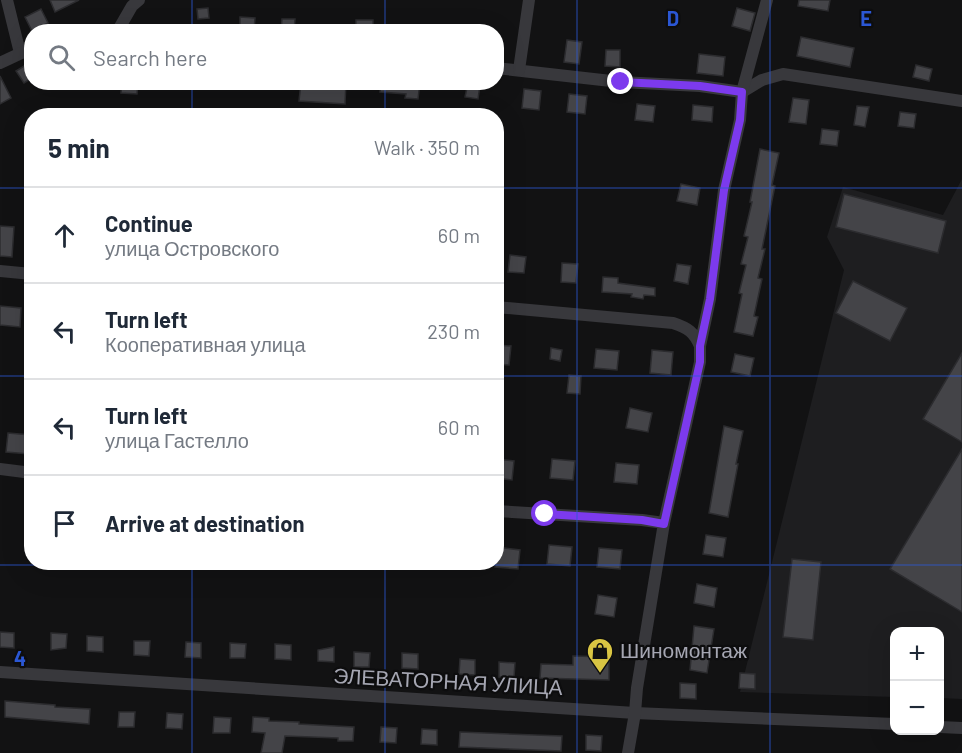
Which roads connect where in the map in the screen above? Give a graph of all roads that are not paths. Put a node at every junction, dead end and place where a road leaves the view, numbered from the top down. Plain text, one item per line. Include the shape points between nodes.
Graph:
1 (7, 0) edge
2 (139, 0) edge
3 (529, 0) edge
4 (767, 0) edge
5 (122, 24) edge
6 (24, 46) edge
7 (24, 52) edge
8 (0, 63) edge
9 (504, 69) edge
10 (519, 70) junction
11 (742, 92) junction
12 (962, 101) edge
13 (0, 271) edge
14 (24, 272) edge
15 (504, 308) edge
16 (700, 346) junction
17 (0, 469) edge
18 (24, 471) edge
19 (504, 511) edge
20 (664, 524) junction
21 (0, 672) edge
22 (635, 712) junction
23 (890, 724) edge
24 (944, 727) edge
25 (962, 728) edge
26 (628, 753) edge

1 - 6 street
2 - 5 street
3 - 10 street
4 - 11 street
7 - 8 street
9 - 10 street
10 - 11 street
11 - 12 street via 783,74
11 - 16 street
13 - 14 street
15 - 16 street via 673,323 695,334
16 - 20 street via 700,362
17 - 18 street
19 - 20 street
20 - 22 street
21 - 22 street, ЭЛЕВАТОРНАЯ УЛИЦА
22 - 23 street, ЭЛЕВАТОРНАЯ УЛИЦА
22 - 26 street
24 - 25 street

